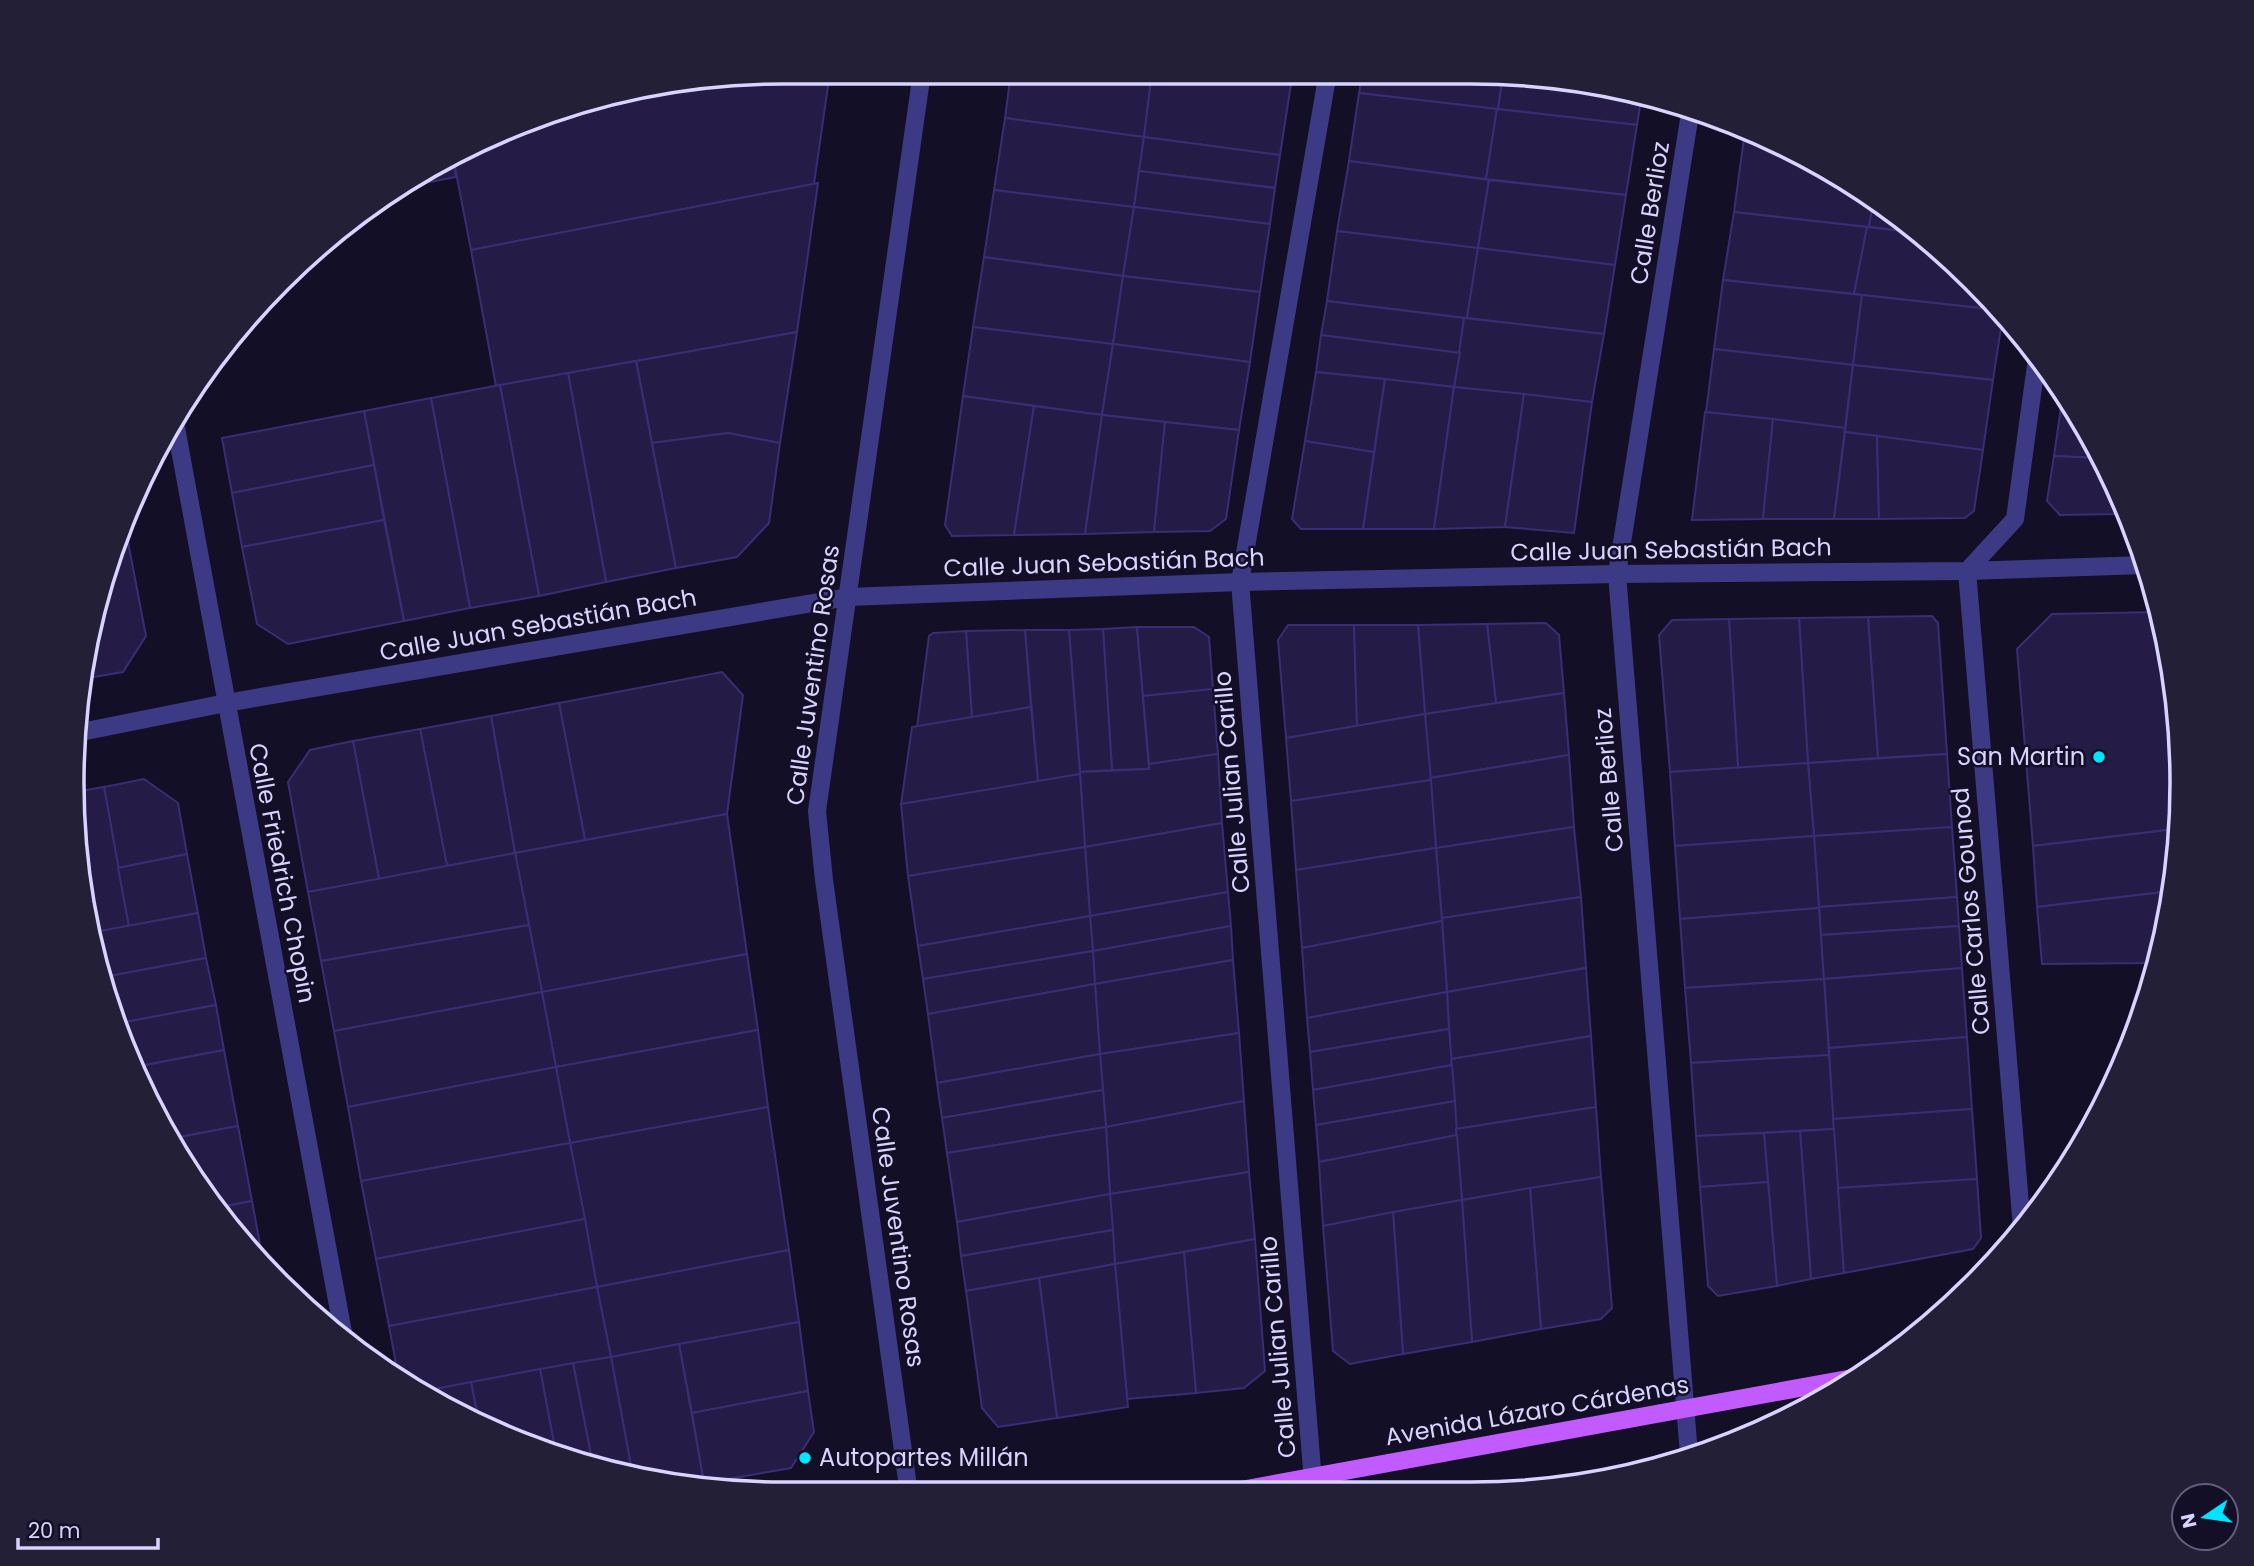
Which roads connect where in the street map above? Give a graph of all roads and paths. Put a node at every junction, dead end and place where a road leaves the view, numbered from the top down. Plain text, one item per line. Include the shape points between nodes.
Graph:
1 (920, 84) edge
2 (1326, 84) edge
3 (1689, 119) edge
4 (2036, 372) edge
5 (177, 435) edge
6 (2135, 565) edge
7 (1968, 571) junction
8 (1617, 574) junction
9 (1240, 582) junction
10 (848, 597) junction
11 (226, 703) junction
12 (86, 731) edge
13 (2021, 1215) edge
14 (342, 1325) edge
15 (1829, 1383) edge
16 (1686, 1409) junction
17 (1689, 1447) edge
18 (907, 1482) edge
19 (1314, 1482) edge
20 (1333, 1482) edge

1 - 10 street, Calle Juventino Rosas
2 - 9 street, Calle Julian Carillo
3 - 8 street, Calle Berlioz
4 - 7 street via 2015,519
5 - 11 street, Calle Friedrich Chopin
6 - 7 street, Calle Juan Sebastián Bach
7 - 8 street, Calle Juan Sebastián Bach
7 - 13 street, Calle Carlos Gounod
8 - 9 street, Calle Juan Sebastián Bach
8 - 16 street, Calle Berlioz
9 - 10 street, Calle Juan Sebastián Bach
9 - 19 street, Calle Julian Carillo
10 - 11 street, Calle Juan Sebastián Bach
10 - 18 street, Calle Juventino Rosas via 817,811
11 - 12 street, Calle Juan Sebastián Bach
11 - 14 street, Calle Friedrich Chopin
15 - 16 main road, Avenida Lázaro Cárdenas
16 - 17 street, Calle Berlioz
16 - 20 main road, Avenida Lázaro Cárdenas

